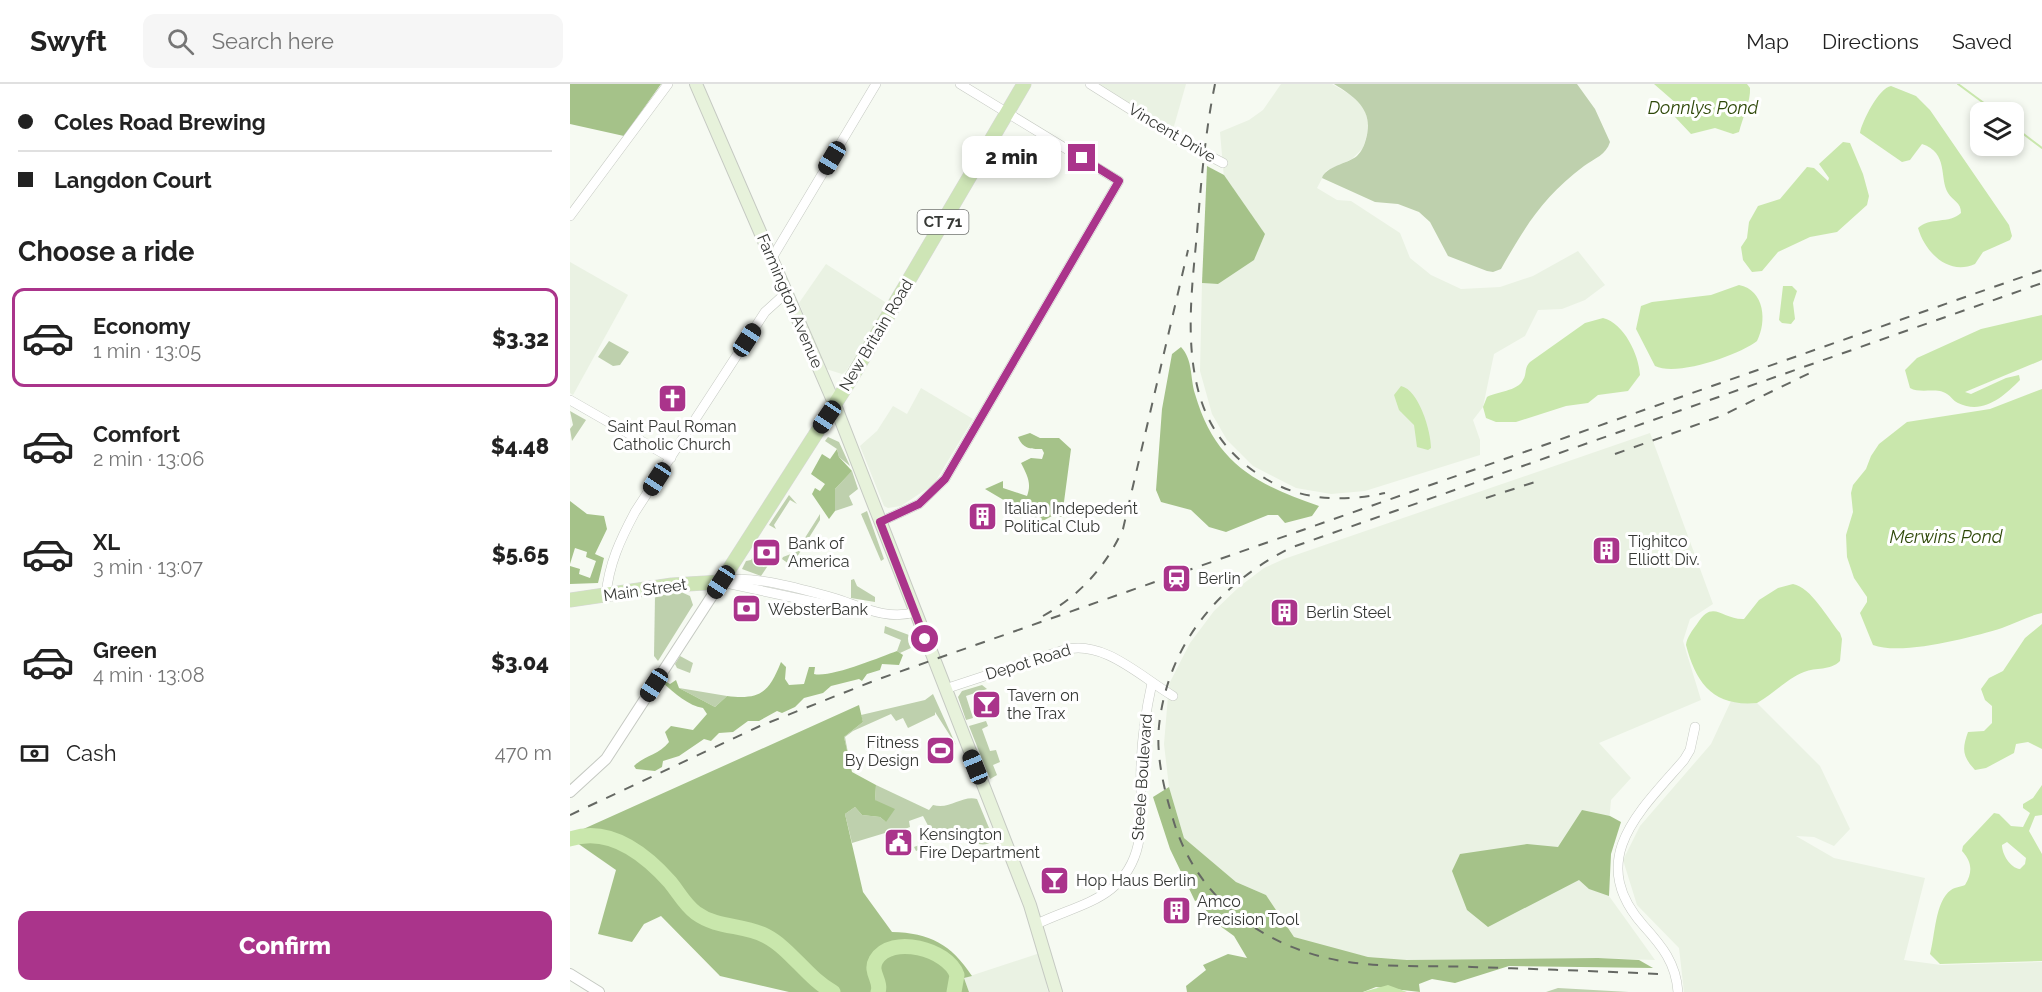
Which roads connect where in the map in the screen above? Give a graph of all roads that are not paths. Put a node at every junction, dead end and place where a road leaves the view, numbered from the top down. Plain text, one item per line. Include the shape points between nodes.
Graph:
1 (668, 84) edge
2 (876, 84) edge
3 (960, 84) edge
4 (1024, 84) edge
5 (1090, 84) edge
6 (698, 85) edge
7 (1007, 112) junction
8 (1223, 163) dead end
9 (570, 216) edge
10 (772, 258) junction
11 (786, 293) junction
12 (570, 400) edge
13 (835, 405) junction
14 (670, 458) junction
15 (880, 522) junction
16 (721, 582) junction
17 (606, 596) junction
18 (570, 600) edge
19 (915, 612) junction
20 (1152, 683) junction
21 (945, 689) junction
22 (1173, 696) dead end
23 (1695, 727) dead end
24 (570, 792) edge
25 (1037, 924) junction
26 (570, 974) edge
27 (599, 992) edge
28 (1056, 992) edge
29 (1678, 992) edge

1 - 9 street
2 - 10 street
3 - 7 street
4 - 7 main road, New Britain Road / CT 71
5 - 8 street, Vincent Drive
6 - 10 main road, Farmington Avenue
7 - 13 main road, New Britain Road / CT 71
7 - 15 street via 1119,181 945,479 919,504
10 - 11 main road, Farmington Avenue
11 - 13 main road, Farmington Avenue
11 - 14 street via 765,312
12 - 14 street
13 - 15 main road, Farmington Avenue
13 - 16 main road, New Britain Road / CT 71
14 - 17 street via 618,544 608,572
15 - 19 main road, Farmington Avenue
16 - 17 main road, Main Street
16 - 19 street, Main Street via 764,587 835,606 846,604 900,616
16 - 24 street via 606,759
17 - 18 main road, Main Street
19 - 21 main road, Farmington Avenue
20 - 21 street, Depot Road via 1101,652 1078,647
20 - 22 street, Depot Road
20 - 25 street, Steele Boulevard via 1141,759 1141,831 1132,863 1119,882 1105,893
21 - 25 main road, Farmington Avenue
23 - 29 street via 1684,760 1630,825 1618,862 1625,901 1667,954 1676,974
25 - 28 main road, Farmington Avenue
26 - 27 street

